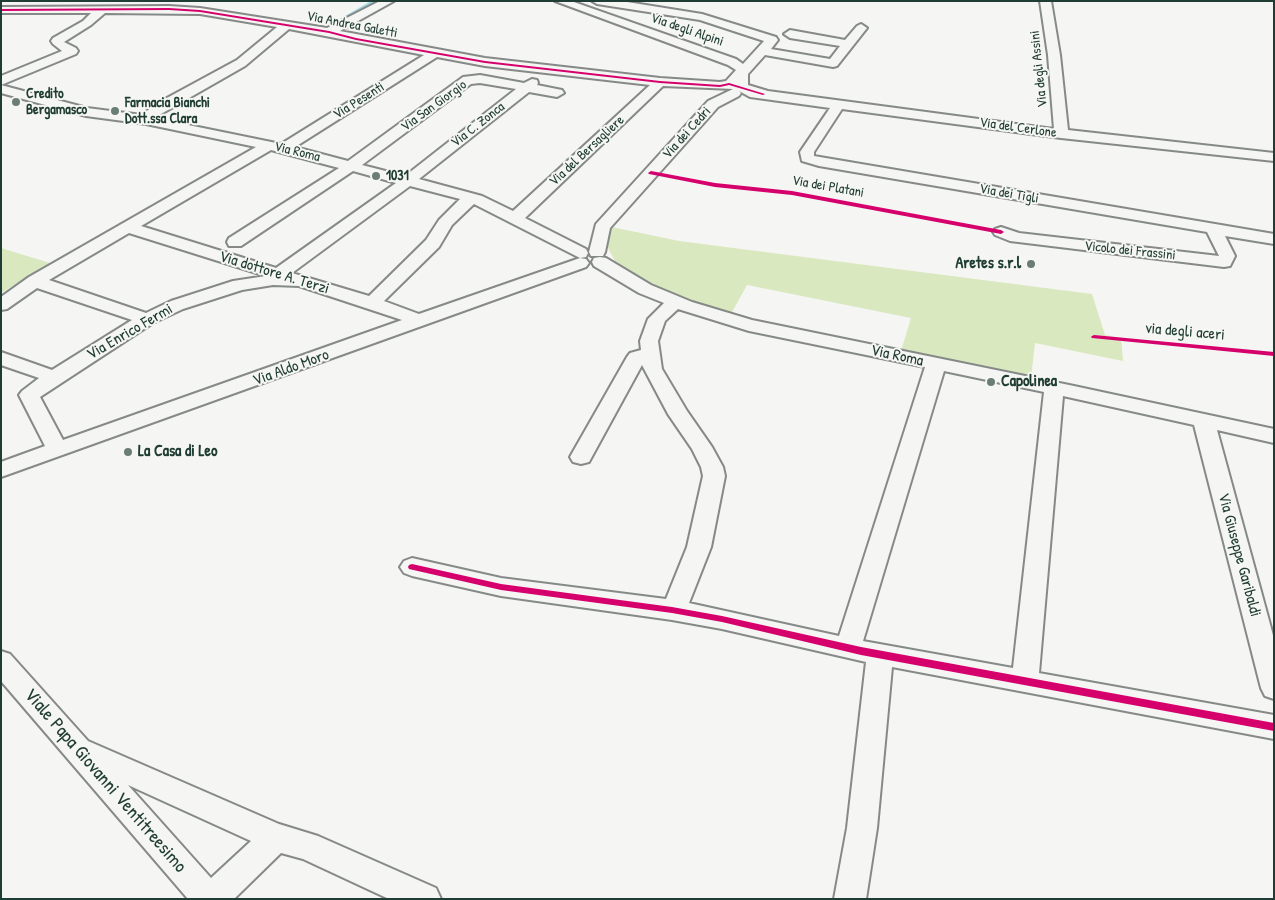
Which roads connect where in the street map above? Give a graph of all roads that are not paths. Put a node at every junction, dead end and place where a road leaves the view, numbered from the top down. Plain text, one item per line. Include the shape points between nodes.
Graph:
1 (184, 1) edge
2 (389, 1) edge
3 (560, 1) edge
4 (587, 1) edge
5 (597, 1) edge
6 (1046, 1) edge
7 (573, 6) junction
8 (102, 9) junction
9 (169, 9) junction
10 (1, 10) edge
11 (288, 25) junction
12 (861, 28) dead end
13 (330, 32) junction
14 (790, 34) dead end
15 (849, 44) junction
16 (762, 51) junction
17 (435, 53) junction
18 (550, 71) junction
19 (1, 81) edge
20 (660, 82) junction
21 (734, 87) junction
22 (526, 88) junction
23 (1, 89) edge
24 (48, 90) dead end
25 (557, 93) dead end
26 (15, 94) junction
27 (32, 98) junction
28 (1, 100) edge
29 (839, 104) junction
30 (146, 120) junction
31 (1061, 134) junction
32 (276, 147) junction
33 (1274, 157) edge
34 (351, 166) junction
35 (408, 181) junction
36 (472, 198) junction
37 (514, 219) junction
38 (127, 227) junction
39 (1213, 229) junction
40 (1001, 232) dead end
41 (1274, 239) edge
42 (236, 242) dead end
43 (589, 257) junction
44 (279, 274) junction
45 (35, 281) junction
46 (299, 281) junction
47 (676, 302) junction
48 (372, 304) junction
49 (1, 305) edge
50 (147, 319) junction
51 (421, 321) junction
52 (1, 358) edge
53 (652, 361) junction
54 (936, 364) junction
55 (54, 377) junction
56 (1054, 388) junction
57 (1204, 422) junction
58 (1274, 436) edge
59 (58, 450) junction
60 (581, 457) dead end
61 (1, 470) edge
62 (412, 567) dead end
63 (674, 610) junction
64 (848, 648) junction
65 (880, 654) junction
66 (1, 662) edge
67 (1025, 681) junction
68 (1274, 688) edge
69 (1274, 727) edge
70 (77, 749) junction
71 (276, 836) junction
72 (211, 899) edge
73 (425, 899) edge
74 (850, 899) edge

1 - 9 street
2 - 13 street
3 - 7 street, Via degli Alpini
4 - 7 street
5 - 16 street via 702,16 772,40
6 - 31 street, Via degli Assini
7 - 21 street, Via degli Alpini via 740,66 743,70
8 - 9 street, Via Andrea Galetti
8 - 10 street, Via Andrea Galetti
8 - 19 street via 87,23 57,41 72,51
9 - 11 street, Via Andrea Galetti
11 - 13 street, Via Andrea Galetti
11 - 30 street via 241,63 159,108
12 - 15 street
13 - 17 street, Via Andrea Galetti
14 - 15 street
15 - 16 street via 833,63
16 - 21 street
17 - 18 street, Via Andrea Galetti
17 - 32 street, Via Pesenti
18 - 20 street, Via Andrea Galetti
18 - 22 street, Via C. Zonca
20 - 21 street, Via Andrea Galetti
20 - 37 street, Via del Bersagliere
21 - 29 street, Via del Cerlone
21 - 43 street, Via dei Cedri via 713,104 602,227
22 - 25 street, Via San Giorgio
22 - 34 street, Via San Giorgio via 480,79 468,80
22 - 35 street, Via C. Zonca
23 - 26 street, Via Roma
24 - 27 street
26 - 27 street, Via Roma
26 - 28 street
27 - 30 street, Via Roma via 86,112
29 - 31 street, Via del Cerlone
29 - 39 street, Via dei Tigli via 807,152 807,158
30 - 32 street, Via Roma
31 - 33 street, Via del Cerlone
32 - 34 street, Via Roma
32 - 38 street, Via Pesenti
34 - 35 street, Via Roma
34 - 42 street, Via San Giorgio
35 - 36 street, Via Roma
35 - 44 street, Via C. Zonca
36 - 37 street, Via Roma
36 - 48 street via 458,209 433,243
37 - 43 street, Via Roma
38 - 44 street, Via dottore A. Terzi
38 - 45 street, Via Pesenti
39 - 40 street, Vicolo dei Frassini via 1227,256 1224,262 1016,238
39 - 41 street, Via dei Tigli
43 - 47 street, Via Roma via 645,289
43 - 51 street, Via Aldo Moro
44 - 46 street, Via dottore A. Terzi
45 - 49 street, Via Pesenti
45 - 50 street
46 - 48 street, Via dottore A. Terzi
46 - 50 street, Via Enrico Fermi via 273,280 239,285 176,305
47 - 53 street via 657,319 649,341
47 - 54 street, Via Roma via 749,325
48 - 51 street, Via dottore A. Terzi
50 - 55 street, Via Enrico Fermi
51 - 59 street, Via Aldo Moro
52 - 55 street
53 - 60 street via 646,356 637,356
53 - 63 street via 652,369 701,447 714,476 699,547
54 - 56 street, Via Roma
54 - 64 street
55 - 59 street, Via Enrico Fermi via 30,395
56 - 57 street, Via Roma
56 - 67 street
57 - 58 street, Via Roma
57 - 68 street, Via Giuseppe Garibaldi
59 - 61 street, Via Aldo Moro
62 - 63 street via 501,587
63 - 64 street
64 - 65 street
65 - 67 street
65 - 74 street via 862,828
66 - 70 street, Viale Papa Giovanni Ventitreesimo
67 - 69 street
70 - 71 street
70 - 72 street, Viale Papa Giovanni Ventitreesimo
71 - 72 street
71 - 73 street via 307,846

